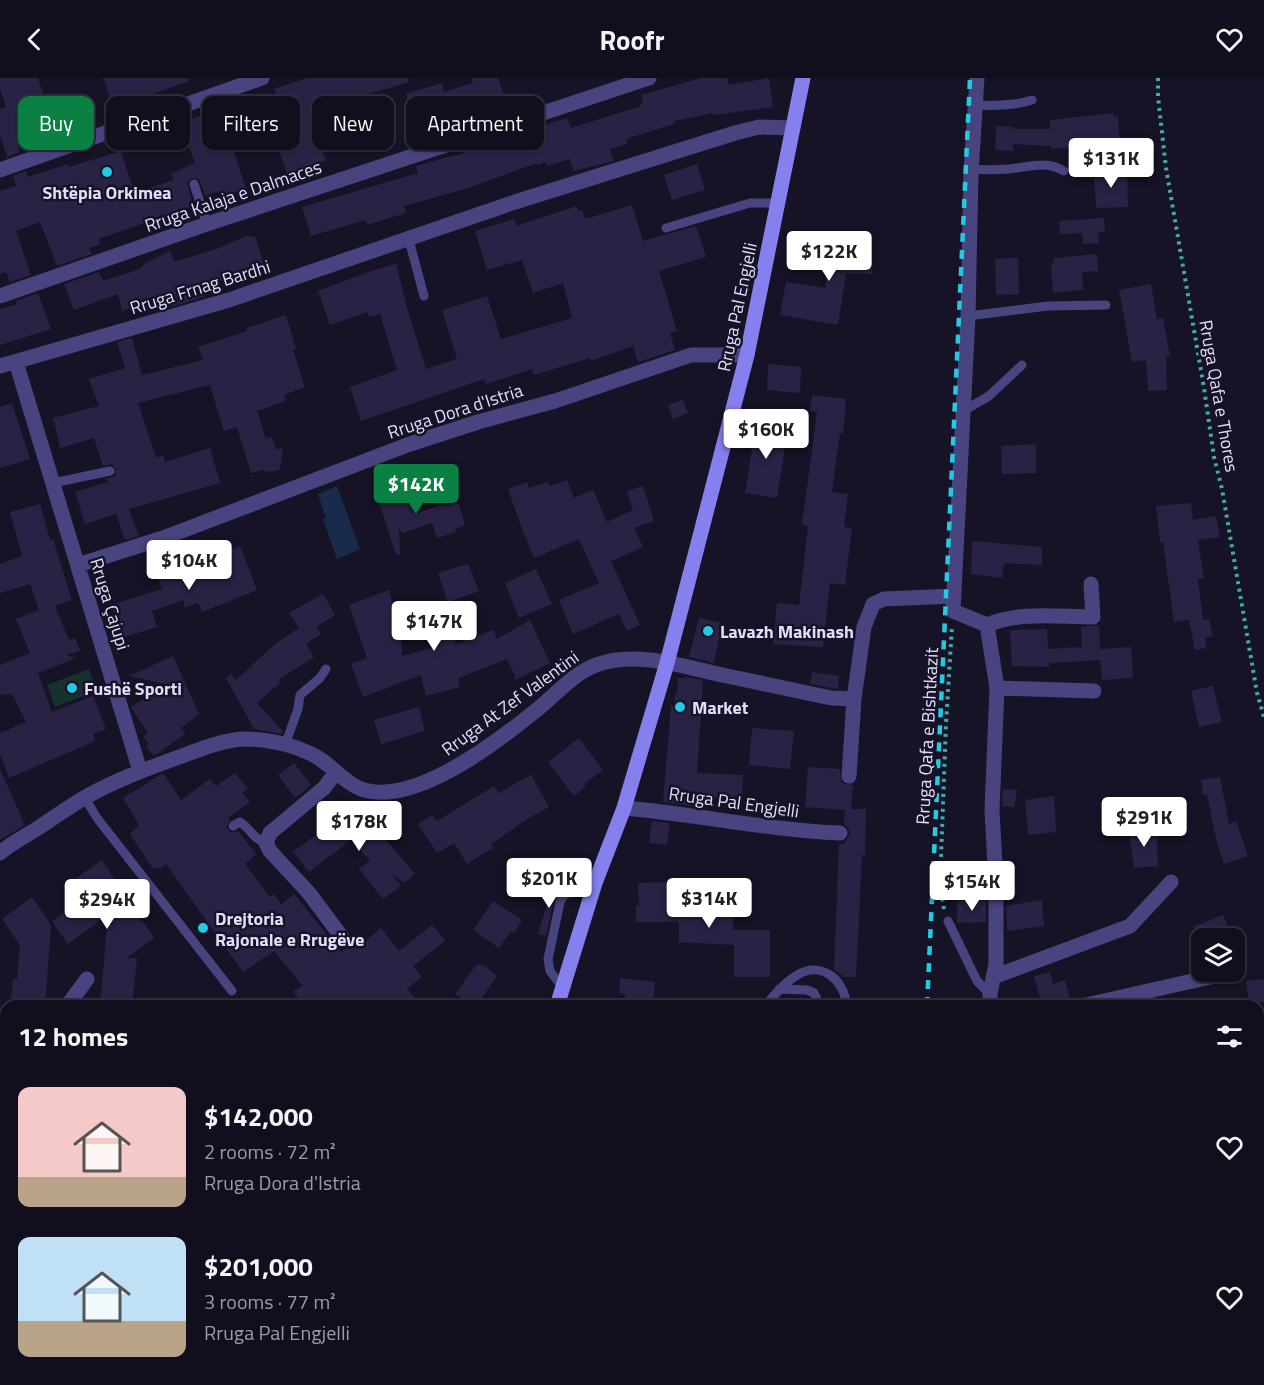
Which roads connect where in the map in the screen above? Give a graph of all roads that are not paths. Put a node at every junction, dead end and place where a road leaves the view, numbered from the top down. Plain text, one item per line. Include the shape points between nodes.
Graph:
1 (262, 78) edge
2 (649, 78) edge
3 (803, 78) edge
4 (977, 78) edge
5 (1032, 100) dead end
6 (975, 105) junction
7 (793, 128) junction
8 (971, 169) junction
9 (0, 170) edge
10 (1064, 171) dead end
11 (194, 184) dead end
12 (779, 203) junction
13 (207, 224) junction
14 (666, 228) dead end
15 (409, 240) junction
16 (0, 296) edge
17 (424, 296) dead end
18 (1106, 304) dead end
19 (968, 316) junction
20 (747, 355) junction
21 (16, 362) junction
22 (1022, 365) dead end
23 (0, 366) edge
24 (963, 411) junction
25 (110, 471) dead end
26 (53, 483) junction
27 (78, 565) junction
28 (1090, 584) dead end
29 (954, 604) junction
30 (987, 625) junction
31 (667, 663) junction
32 (326, 669) dead end
33 (997, 688) junction
34 (1094, 692) dead end
35 (854, 699) junction
36 (285, 745) junction
37 (140, 771) junction
38 (336, 772) junction
39 (849, 776) dead end
40 (85, 798) junction
41 (624, 808) junction
42 (233, 826) dead end
43 (840, 833) dead end
44 (266, 843) junction
45 (0, 851) edge
46 (1171, 882) dead end
47 (596, 883) junction
48 (948, 921) road end
49 (344, 940) dead end
50 (993, 977) junction
51 (87, 979) dead end
52 (1191, 981) edge
53 (563, 988) junction
54 (779, 989) junction
55 (232, 991) dead end
56 (71, 1000) edge
57 (559, 1000) edge
58 (770, 1000) edge
59 (817, 1000) edge
60 (845, 1000) edge
61 (991, 1000) edge
62 (1109, 1000) edge

1 - 9 street
2 - 13 street, Rruga Kalaja e Dalmaces
3 - 7 main road, Rruga Pal Engjelli
4 - 6 street
5 - 6 lane via 1014,105
6 - 8 street
7 - 12 main road, Rruga Pal Engjelli
7 - 15 street, Rruga Frnag Bardhi via 759,127 735,133 515,202
8 - 10 lane via 1048,165
8 - 19 street
11 - 13 lane
12 - 14 lane via 750,203
12 - 20 main road, Rruga Pal Engjelli
13 - 16 street, Rruga Kalaja e Dalmaces
15 - 17 lane
15 - 21 street, Rruga Frnag Bardhi via 229,300
18 - 19 lane
19 - 24 street
20 - 27 street, Rruga Dora d'Istria via 691,355 410,444 163,538
20 - 31 main road, Rruga Pal Engjelli
21 - 23 street, Rruga Frnag Bardhi
21 - 26 street, Rruga Çajupi
22 - 24 lane via 988,396
24 - 29 street
25 - 26 lane
26 - 27 street, Rruga Çajupi
27 - 37 street, Rruga Çajupi
28 - 30 street via 1093,617 1019,616
29 - 30 street
29 - 35 street via 884,599 873,603 864,627
30 - 33 street
31 - 35 street via 831,698
31 - 38 street, Rruga At Zef Valentini via 633,659 596,665 446,774 419,784 375,793 357,789
31 - 41 main road, Rruga Pal Engjelli
32 - 36 lane via 300,695
33 - 34 street
33 - 50 street via 992,810 996,929
35 - 39 street
36 - 37 street, Rruga At Zef Valentini via 244,739 210,745
36 - 38 street, Rruga At Zef Valentini via 304,750
37 - 40 street, Rruga At Zef Valentini
38 - 44 street via 324,788 270,833
40 - 45 street, Rruga At Zef Valentini
40 - 55 lane via 110,836
41 - 43 street, Rruga Pal Engjelli via 784,830
41 - 47 main road, Rruga Pal Engjelli
42 - 44 lane via 240,822 254,838
44 - 49 street
46 - 50 street via 1130,926
47 - 53 main road, Rruga Pal Engjelli
47 - 53 lane via 564,895 560,903 548,959 550,971
48 - 61 lane via 977,981
50 - 61 street
51 - 56 street
52 - 62 street
53 - 57 main road, Rruga Pal Engjelli
54 - 58 lane
54 - 59 lane via 807,990
54 - 60 lane via 808,970 829,973 842,988

